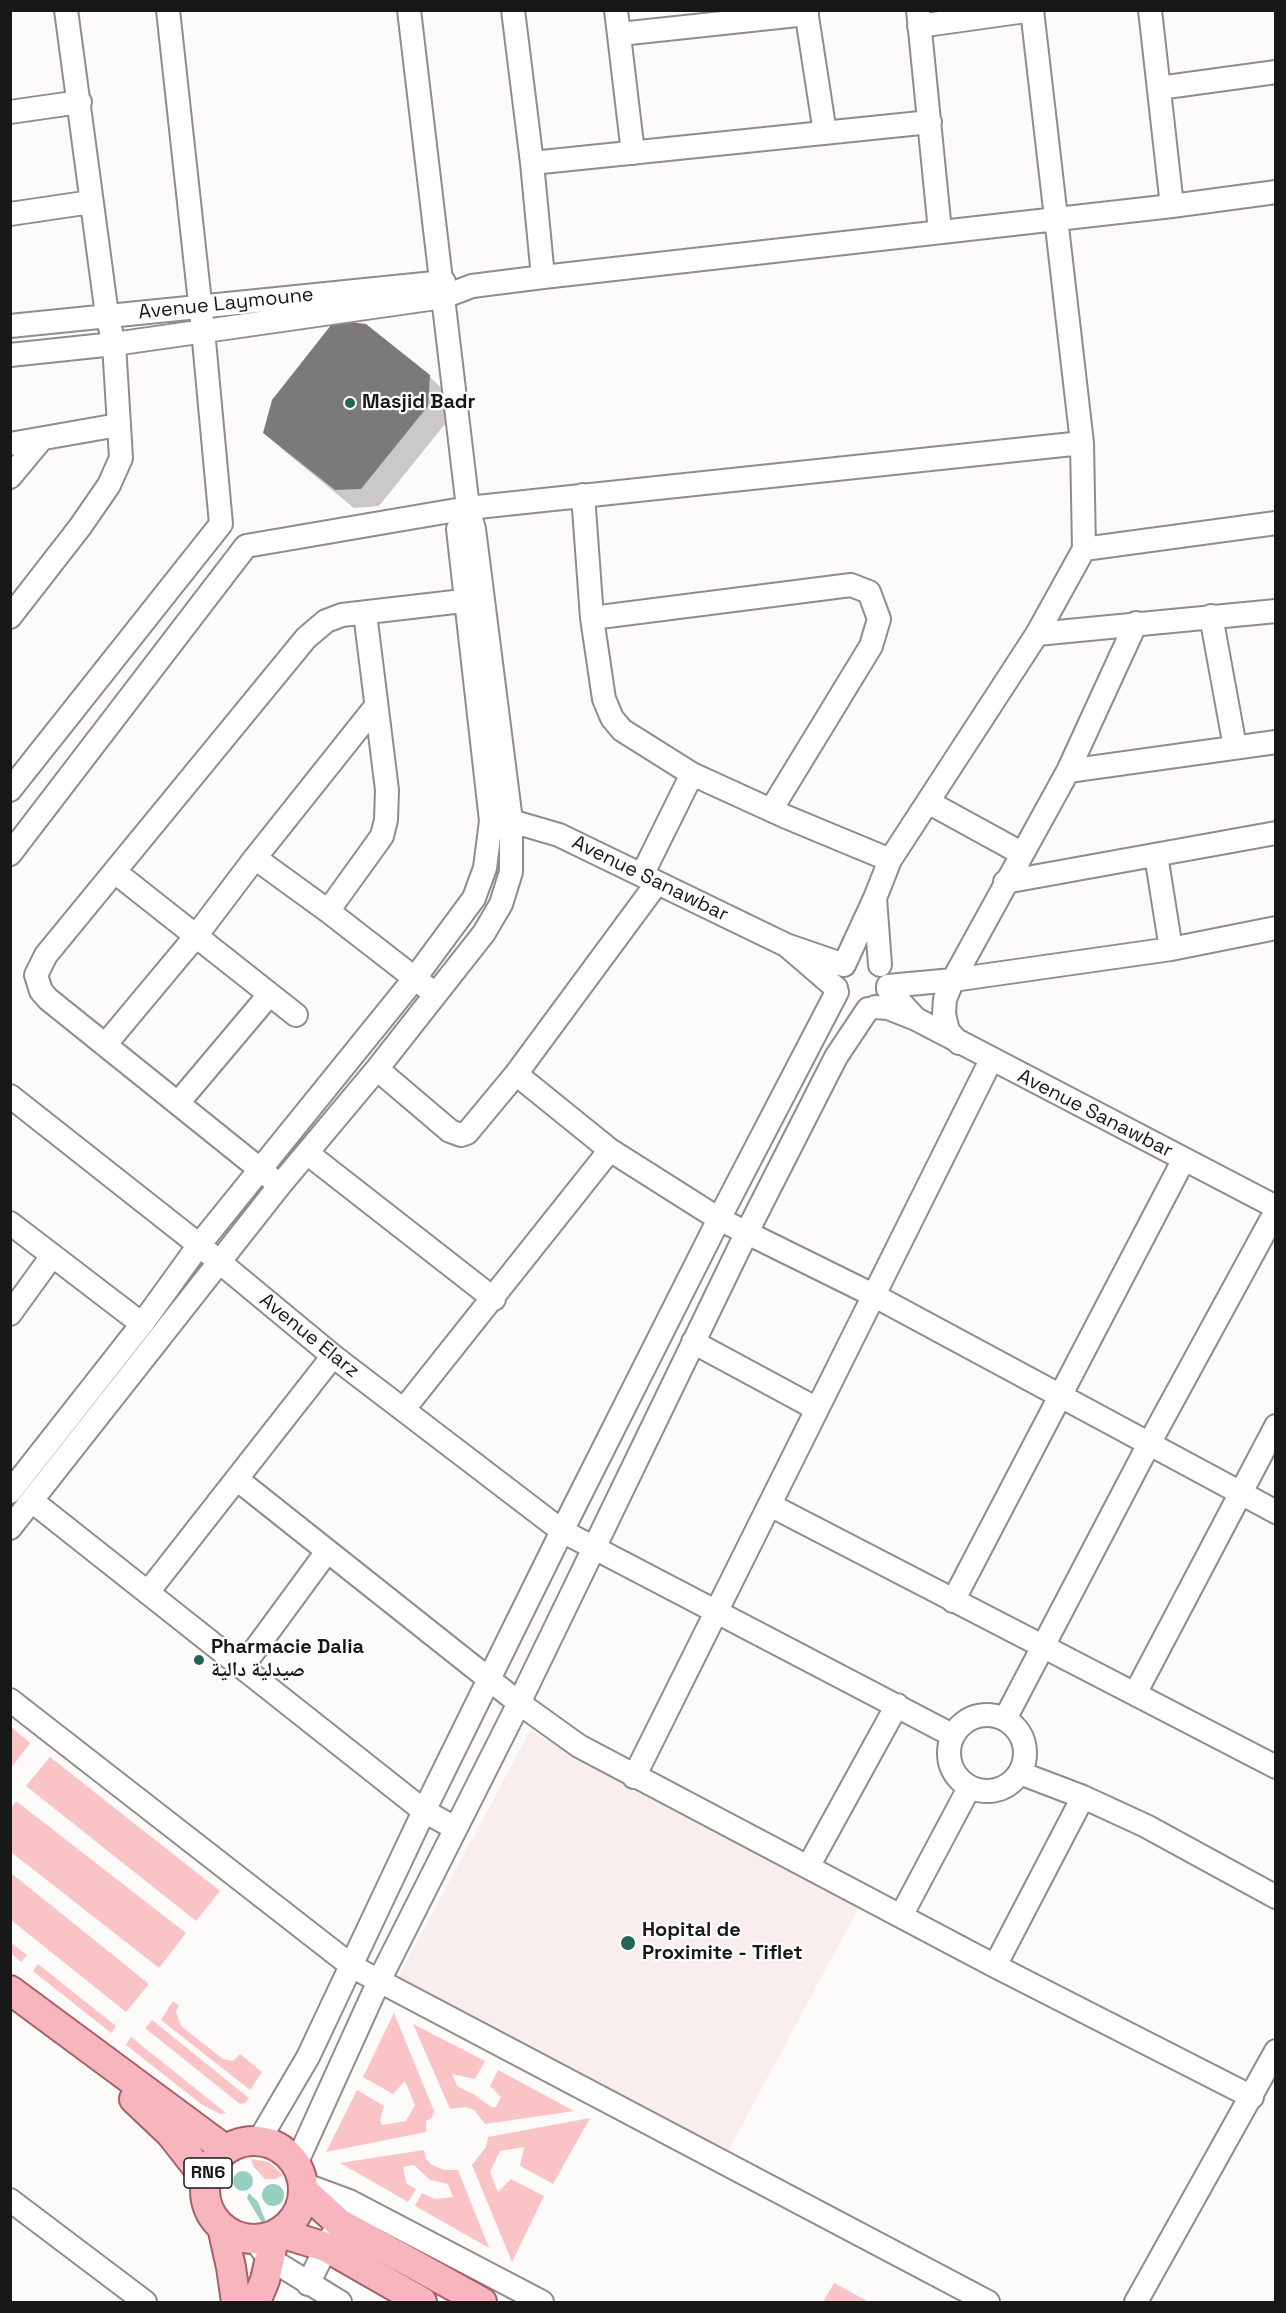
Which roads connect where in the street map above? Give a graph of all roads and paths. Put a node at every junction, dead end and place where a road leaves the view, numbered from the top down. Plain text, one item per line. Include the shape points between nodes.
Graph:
1 (66, 10) edge
2 (168, 10) edge
3 (409, 10) edge
4 (513, 10) edge
5 (616, 10) edge
6 (1150, 10) edge
7 (1032, 11) edge
8 (807, 12) edge
9 (918, 18) edge
10 (620, 34) junction
11 (1275, 72) edge
12 (1159, 88) junction
13 (80, 102) junction
14 (10, 112) edge
15 (930, 122) junction
16 (825, 133) junction
17 (633, 153) junction
18 (532, 163) junction
19 (1275, 192) edge
20 (91, 202) junction
21 (1172, 206) junction
22 (10, 214) edge
23 (1056, 218) junction
24 (940, 231) junction
25 (543, 277) junction
26 (442, 289) junction
27 (107, 315) junction
28 (202, 320) junction
29 (10, 326) edge
30 (114, 344) junction
31 (10, 355) edge
32 (118, 425) junction
33 (40, 441) junction
34 (1082, 443) junction
35 (10, 444) edge
36 (10, 477) edge
37 (583, 495) junction
38 (468, 508) junction
39 (1275, 523) edge
40 (220, 524) junction
41 (246, 546) junction
42 (1084, 549) junction
43 (474, 600) junction
44 (1275, 611) edge
45 (364, 613) junction
46 (1212, 616) junction
47 (10, 617) edge
48 (592, 618) junction
49 (1136, 623) junction
50 (1037, 634) junction
51 (376, 706) junction
52 (1275, 742) edge
53 (1235, 747) junction
54 (1068, 771) junction
55 (692, 774) junction
56 (10, 790) edge
57 (928, 802) junction
58 (771, 810) junction
59 (501, 821) junction
60 (1275, 833) edge
61 (1022, 853) junction
62 (10, 854) edge
63 (1156, 855) junction
64 (255, 858) junction
65 (890, 860) junction
66 (115, 872) junction
67 (650, 879) junction
68 (1005, 882) junction
69 (875, 898) junction
70 (328, 910) junction
71 (1275, 928) edge
72 (196, 936) junction
73 (786, 945) junction
74 (1171, 949) junction
75 (844, 964) junction
76 (415, 978) junction
77 (953, 980) junction
78 (837, 990) junction
79 (880, 991) junction
80 (269, 994) junction
81 (435, 994) junction
82 (296, 1016) dead end
83 (959, 1043) junction
84 (105, 1045) junction
85 (991, 1060) junction
86 (377, 1070) junction
87 (516, 1074) junction
88 (10, 1096) edge
89 (178, 1103) junction
90 (610, 1150) junction
91 (307, 1153) junction
92 (1184, 1159) junction
93 (261, 1169) junction
94 (280, 1185) junction
95 (1275, 1209) edge
96 (719, 1219) junction
97 (10, 1223) edge
98 (746, 1234) junction
99 (200, 1245) junction
100 (52, 1256) junction
101 (220, 1264) junction
102 (875, 1296) junction
103 (494, 1299) junction
104 (10, 1314) edge
105 (142, 1324) junction
106 (693, 1342) junction
107 (333, 1356) junction
108 (1060, 1395) junction
109 (404, 1409) junction
110 (817, 1409) junction
111 (1275, 1426) edge
112 (73, 1429) junction
113 (1150, 1442) junction
114 (238, 1480) junction
115 (10, 1492) edge
116 (1241, 1492) junction
117 (32, 1501) junction
118 (770, 1505) junction
119 (1275, 1512) edge
120 (10, 1528) edge
121 (562, 1531) junction
122 (592, 1547) junction
123 (326, 1553) junction
124 (148, 1592) junction
125 (953, 1601) junction
126 (718, 1612) junction
127 (1043, 1645) junction
128 (243, 1666) junction
129 (491, 1680) junction
130 (1136, 1692) junction
131 (10, 1700) edge
132 (519, 1703) junction
133 (897, 1705) junction
134 (1005, 1719) junction
135 (952, 1735) junction
136 (1275, 1767) edge
137 (1020, 1773) junction
138 (634, 1777) junction
139 (969, 1788) junction
140 (1083, 1797) junction
141 (424, 1811) junction
142 (455, 1828) junction
143 (808, 1867) junction
144 (1275, 1897) edge
145 (901, 1916) junction
146 (995, 1966) junction
147 (353, 1967) junction
148 (379, 1981) junction
149 (10, 1990) edge
150 (1275, 2051) edge
151 (1252, 2097) junction
152 (177, 2125) junction
153 (258, 2142) junction
154 (226, 2150) junction
155 (206, 2180) junction
156 (301, 2180) junction
157 (10, 2200) edge
158 (338, 2224) junction
159 (222, 2227) junction
160 (266, 2258) edge
161 (231, 2267) junction
162 (308, 2284) junction
163 (146, 2302) edge
164 (236, 2302) edge
165 (340, 2302) edge
166 (422, 2302) edge
167 (482, 2302) edge
168 (542, 2302) edge
169 (988, 2302) edge
170 (1136, 2302) edge

1 - 13 street
2 - 28 street
3 - 26 street
4 - 18 street
5 - 10 street
6 - 12 street
7 - 9 street
7 - 23 street
8 - 10 street
8 - 16 street
9 - 15 street
10 - 17 street
11 - 12 street
12 - 21 street
13 - 14 street
13 - 20 street
15 - 16 street
15 - 24 street
16 - 17 street
17 - 18 street
18 - 25 street
19 - 21 street, Avenue Laymoune
20 - 22 street
20 - 27 street
21 - 23 street, Avenue Laymoune
23 - 24 street, Avenue Laymoune
23 - 34 street
24 - 25 street, Avenue Laymoune
25 - 26 street, Avenue Laymoune
26 - 28 street, Avenue Laymoune
26 - 38 street
27 - 28 street, Avenue Laymoune
27 - 29 street, Avenue Laymoune
27 - 30 street
28 - 30 street
28 - 40 street
30 - 31 street
30 - 32 street
32 - 33 street
32 - 47 street via 121,458 109,485
33 - 35 street
33 - 36 street
34 - 37 street
34 - 42 street
37 - 38 street
37 - 48 street
38 - 41 street
38 - 43 street via 474,529
39 - 42 street
40 - 41 street
40 - 56 street
41 - 62 street
42 - 50 street
43 - 45 street
43 - 59 street
44 - 46 street
45 - 51 street
45 - 66 street via 326,621 306,638
46 - 49 street
46 - 53 street
48 - 55 street via 604,699 612,718 622,730
48 - 58 street via 851,585 870,592 879,619 871,646
49 - 50 street
49 - 54 street
50 - 57 street
51 - 64 street
51 - 70 street via 387,790 386,820 382,836
52 - 53 street
53 - 54 street
54 - 61 street
55 - 58 street
55 - 67 street
57 - 61 street
57 - 65 street
58 - 65 street
59 - 67 street, Avenue Sanawbar via 560,835
59 - 76 street via 474,898
59 - 81 street via 511,872 501,904 484,933
60 - 63 street
61 - 68 street
63 - 68 street
63 - 74 street
64 - 70 street
64 - 72 street
65 - 69 street
66 - 72 street
66 - 84 street via 46,955 36,975 48,999
67 - 73 street, Avenue Sanawbar
67 - 87 street
68 - 77 street
69 - 75 street
69 - 79 street
70 - 76 street
71 - 74 street
72 - 80 street
72 - 84 street
73 - 75 street
73 - 78 street
74 - 77 street
75 - 78 street via 836,977
75 - 79 street via 865,958
76 - 81 street
76 - 93 street
77 - 79 street
77 - 83 street via 944,1014 948,1031
78 - 79 street via 852,1008
78 - 96 street
79 - 83 street, Avenue Sanawbar via 888,1008
79 - 98 street via 836,1057
80 - 82 street
80 - 89 street
81 - 86 street
83 - 85 street, Avenue Sanawbar
84 - 89 street
85 - 92 street, Avenue Sanawbar
85 - 102 street
86 - 87 street via 450,1131 461,1135 472,1128
86 - 91 street
87 - 90 street
88 - 99 street, Avenue Elarz
89 - 93 street
90 - 96 street
90 - 103 street
91 - 94 street
91 - 103 street
92 - 95 street, Avenue Sanawbar
92 - 108 street
93 - 94 street
93 - 99 street
94 - 101 street
95 - 113 street
96 - 98 street
96 - 121 street
97 - 100 street
98 - 102 street
98 - 106 street
99 - 101 street, Avenue Elarz
99 - 105 street
100 - 104 street
100 - 105 street
101 - 107 street, Avenue Elarz
101 - 112 street
102 - 108 street
102 - 110 street
103 - 109 street
105 - 112 street
106 - 110 street
106 - 122 street
107 - 109 street, Avenue Elarz
107 - 114 street
108 - 113 street
108 - 125 street
109 - 121 street, Avenue Elarz
110 - 118 street
111 - 116 street
112 - 115 street
112 - 117 street
113 - 116 street
113 - 127 street
114 - 123 street
114 - 124 street
116 - 119 street
116 - 130 street
117 - 120 street
117 - 124 street
118 - 125 street
118 - 126 street
121 - 122 street, Avenue Elarz
121 - 129 street
122 - 126 street, Avenue Elarz
122 - 132 street
123 - 128 street
123 - 129 street
124 - 128 street
125 - 127 street
126 - 133 street, Avenue Elarz
126 - 138 street
127 - 130 street
127 - 134 street
128 - 141 street
129 - 132 street
129 - 141 street
130 - 136 street
131 - 147 street
132 - 138 street via 579,1746
132 - 142 street
133 - 135 street, Avenue Elarz
133 - 143 street
134 - 135 street via 981,1714 969,1718
134 - 137 street via 1022,1736 1025,1749
135 - 139 street via 949,1761 954,1773
137 - 139 street via 1000,1789
137 - 140 street
138 - 143 street
139 - 145 street
140 - 144 street via 1146,1826
140 - 146 street
141 - 142 street
141 - 147 street
142 - 148 street
143 - 145 street
145 - 146 street
146 - 151 street
147 - 148 street
147 - 153 street via 308,2057
148 - 156 street
148 - 169 street
149 - 152 main road, RN6
150 - 151 street
151 - 170 street
152 - 154 main road, RN6
152 - 155 main road, RN6
153 - 154 main road, RN6 via 241,2143
153 - 156 main road via 279,2149
154 - 155 main road, RN6 via 210,2168
155 - 159 main road, RN6 via 208,2206
156 - 158 main road
156 - 160 main road via 300,2208
157 - 163 street
158 - 160 main road
158 - 162 street
158 - 166 main road
158 - 167 main road
158 - 168 street
159 - 160 main road
159 - 161 main road
160 - 161 street
160 - 162 street
161 - 164 main road
162 - 165 street

